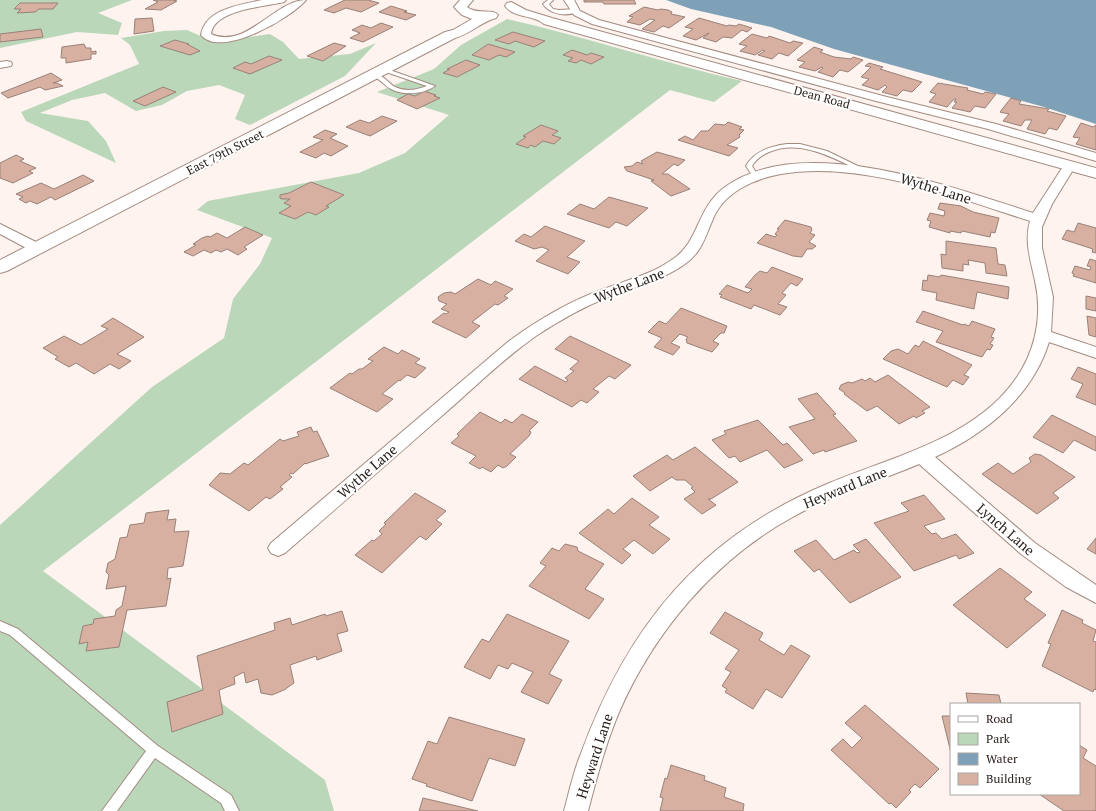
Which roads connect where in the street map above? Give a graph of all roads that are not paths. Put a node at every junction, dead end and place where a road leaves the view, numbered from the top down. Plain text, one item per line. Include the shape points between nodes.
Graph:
1 (281, 0) edge
2 (301, 0) edge
3 (551, 0) edge
4 (512, 2) edge
5 (460, 4) edge
6 (572, 5) edge
7 (490, 16) junction
8 (548, 21) junction
9 (450, 35) junction
10 (380, 72) junction
11 (980, 123) junction
12 (970, 138) junction
13 (1096, 157) edge
14 (1070, 166) junction
15 (861, 169) junction
16 (1096, 172) edge
17 (756, 176) junction
18 (1038, 218) junction
19 (0, 228) edge
20 (37, 248) junction
21 (0, 267) edge
22 (1043, 335) junction
23 (1096, 353) edge
24 (922, 456) junction
25 (278, 548) dead end
26 (1096, 595) edge
27 (0, 626) edge
28 (154, 750) junction
29 (109, 811) edge
30 (232, 811) edge
31 (576, 811) edge

1 - 2 street via 249,5 221,15 208,26 206,35 222,39 245,35 264,26
3 - 6 lane via 546,4 550,9 561,12
4 - 7 street, East 79th Street via 505,12
4 - 8 street, Dean Road via 518,11
5 - 7 street, Dean Road via 474,15
5 - 9 street
6 - 11 street, Dean Road via 596,22 880,99
7 - 8 street, Dean Road
7 - 9 street, East 79th Street
8 - 12 street, Dean Road
9 - 10 street, East 79th Street
10 - 10 lane via 432,86 411,92 400,90 392,87
10 - 20 street, East 79th Street
11 - 12 street
11 - 13 street, Dean Road
12 - 14 street, Dean Road
14 - 16 street, Dean Road
14 - 18 street, Heyward Lane
15 - 17 street, Wythe Lane via 805,167
15 - 17 lane via 803,146 786,146 766,151 751,162 749,166
15 - 18 street, Wythe Lane via 899,177
17 - 25 street, Wythe Lane via 735,186 718,200 708,213 698,243 682,261 659,274 606,293 559,315 511,346
18 - 22 street, Heyward Lane via 1034,241 1046,301
19 - 20 street
20 - 21 street, East 79th Street
22 - 23 street
22 - 24 street, Heyward Lane via 1035,360 1010,396 984,421 946,445
24 - 26 street, Lynch Lane via 1038,557
24 - 31 street, Heyward Lane via 834,489 784,512 734,545 688,587 642,646 624,677 596,741
27 - 28 lane via 14,632
28 - 29 lane
28 - 30 lane via 226,799

